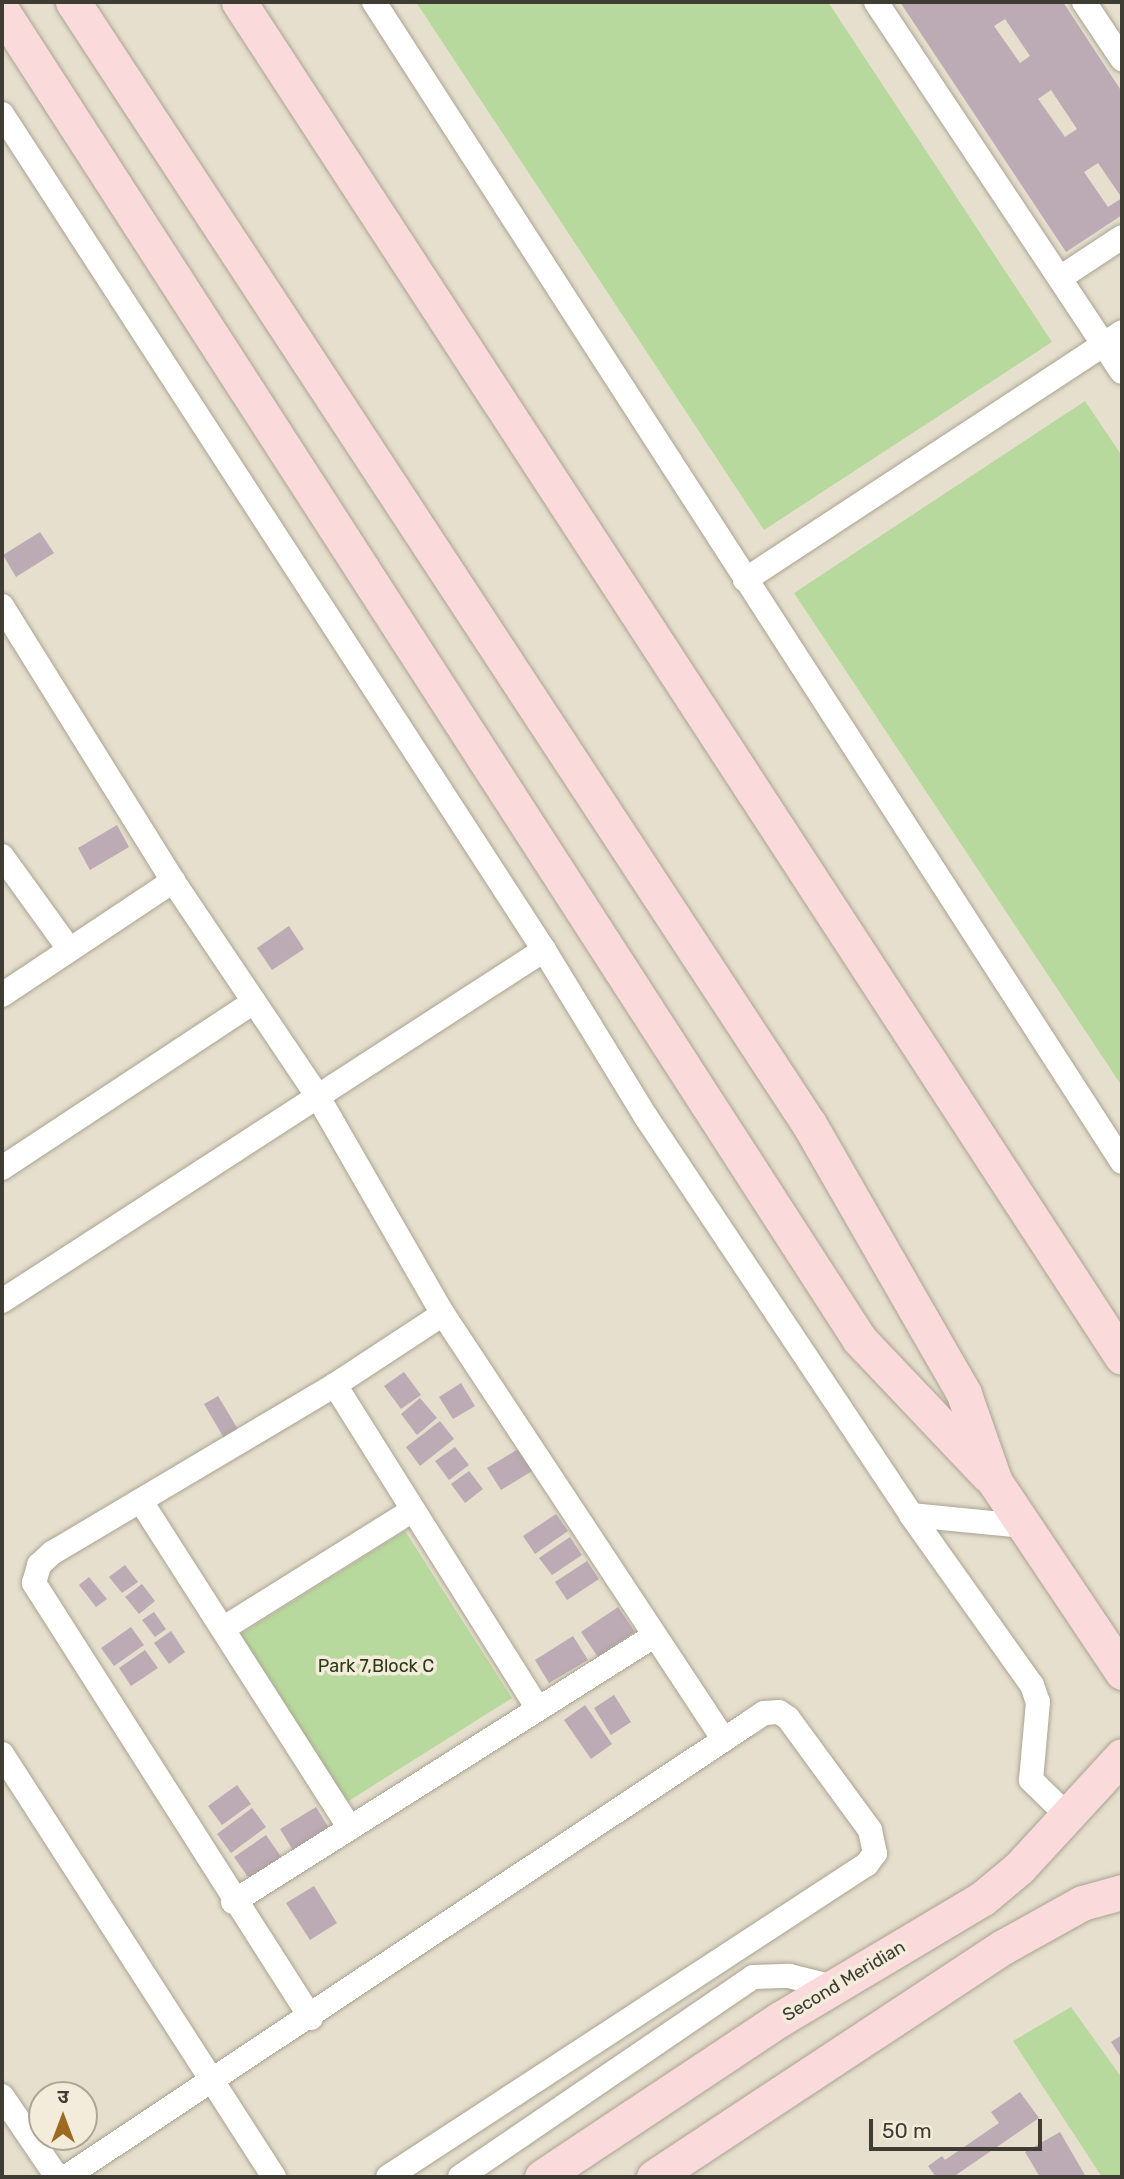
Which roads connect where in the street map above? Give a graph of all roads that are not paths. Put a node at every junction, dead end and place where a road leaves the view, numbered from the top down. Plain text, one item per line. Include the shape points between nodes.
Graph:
1 (73, 2) edge
2 (239, 2) edge
3 (374, 2) edge
4 (876, 2) edge
5 (1084, 2) edge
6 (2, 10) edge
7 (1114, 30) edge
8 (1122, 59) edge
9 (2, 114) edge
10 (1122, 237) edge
11 (1060, 278) junction
12 (1113, 338) edge
13 (1122, 372) edge
14 (745, 580) junction
15 (2, 606) edge
16 (2, 856) edge
17 (173, 881) junction
18 (69, 949) junction
19 (544, 950) junction
20 (2, 995) edge
21 (254, 1002) junction
22 (318, 1097) junction
23 (1122, 1162) edge
24 (2, 1168) edge
25 (2, 1301) edge
26 (443, 1314) junction
27 (1122, 1357) edge
28 (335, 1385) junction
29 (995, 1482) junction
30 (142, 1503) junction
31 (413, 1510) junction
32 (911, 1515) junction
33 (1024, 1525) junction
34 (224, 1628) junction
35 (652, 1637) junction
36 (1122, 1672) edge
37 (538, 1709) junction
38 (724, 1740) junction
39 (2, 1754) edge
40 (1122, 1756) edge
41 (1066, 1814) junction
42 (350, 1828) junction
43 (1122, 1892) edge
44 (233, 1902) junction
45 (834, 1987) junction
46 (311, 2018) junction
47 (211, 2082) junction
48 (2, 2096) edge
49 (57, 2177) edge
50 (66, 2177) edge
51 (274, 2177) edge
52 (388, 2177) edge
53 (460, 2177) edge
54 (542, 2177) edge
55 (654, 2177) edge

1 - 29 main road via 809,1124 964,1394
2 - 27 main road
3 - 14 street
4 - 11 street
5 - 7 street
6 - 29 main road via 859,1339
7 - 8 street
9 - 19 street
10 - 11 street
11 - 12 street
12 - 13 street
12 - 14 street
14 - 23 street
15 - 17 street
16 - 18 street
17 - 18 street
17 - 21 street
18 - 20 street
19 - 22 street
19 - 32 street via 646,1117
21 - 22 street
21 - 24 street
22 - 25 street
22 - 26 street
26 - 28 street
26 - 35 street
28 - 30 street
28 - 31 street
29 - 33 main road
30 - 34 street
30 - 44 street via 52,1553 39,1566 34,1583
31 - 34 street
31 - 37 street
32 - 33 street
32 - 41 street via 1032,1685 1038,1702 1031,1780
33 - 36 main road
34 - 42 street
35 - 37 street
35 - 38 street
37 - 42 street
38 - 46 street
38 - 52 street via 764,1713 779,1712 788,1718 870,1830 874,1853 867,1864
39 - 47 street
40 - 41 main road, Second Meridian
41 - 45 main road, Second Meridian via 1006,1881
42 - 44 street
43 - 55 main road via 1082,1902 1003,1947
44 - 46 street
45 - 53 street via 789,1976 753,1977
45 - 54 main road, Second Meridian
46 - 47 street
47 - 50 street
47 - 51 street
48 - 49 street

